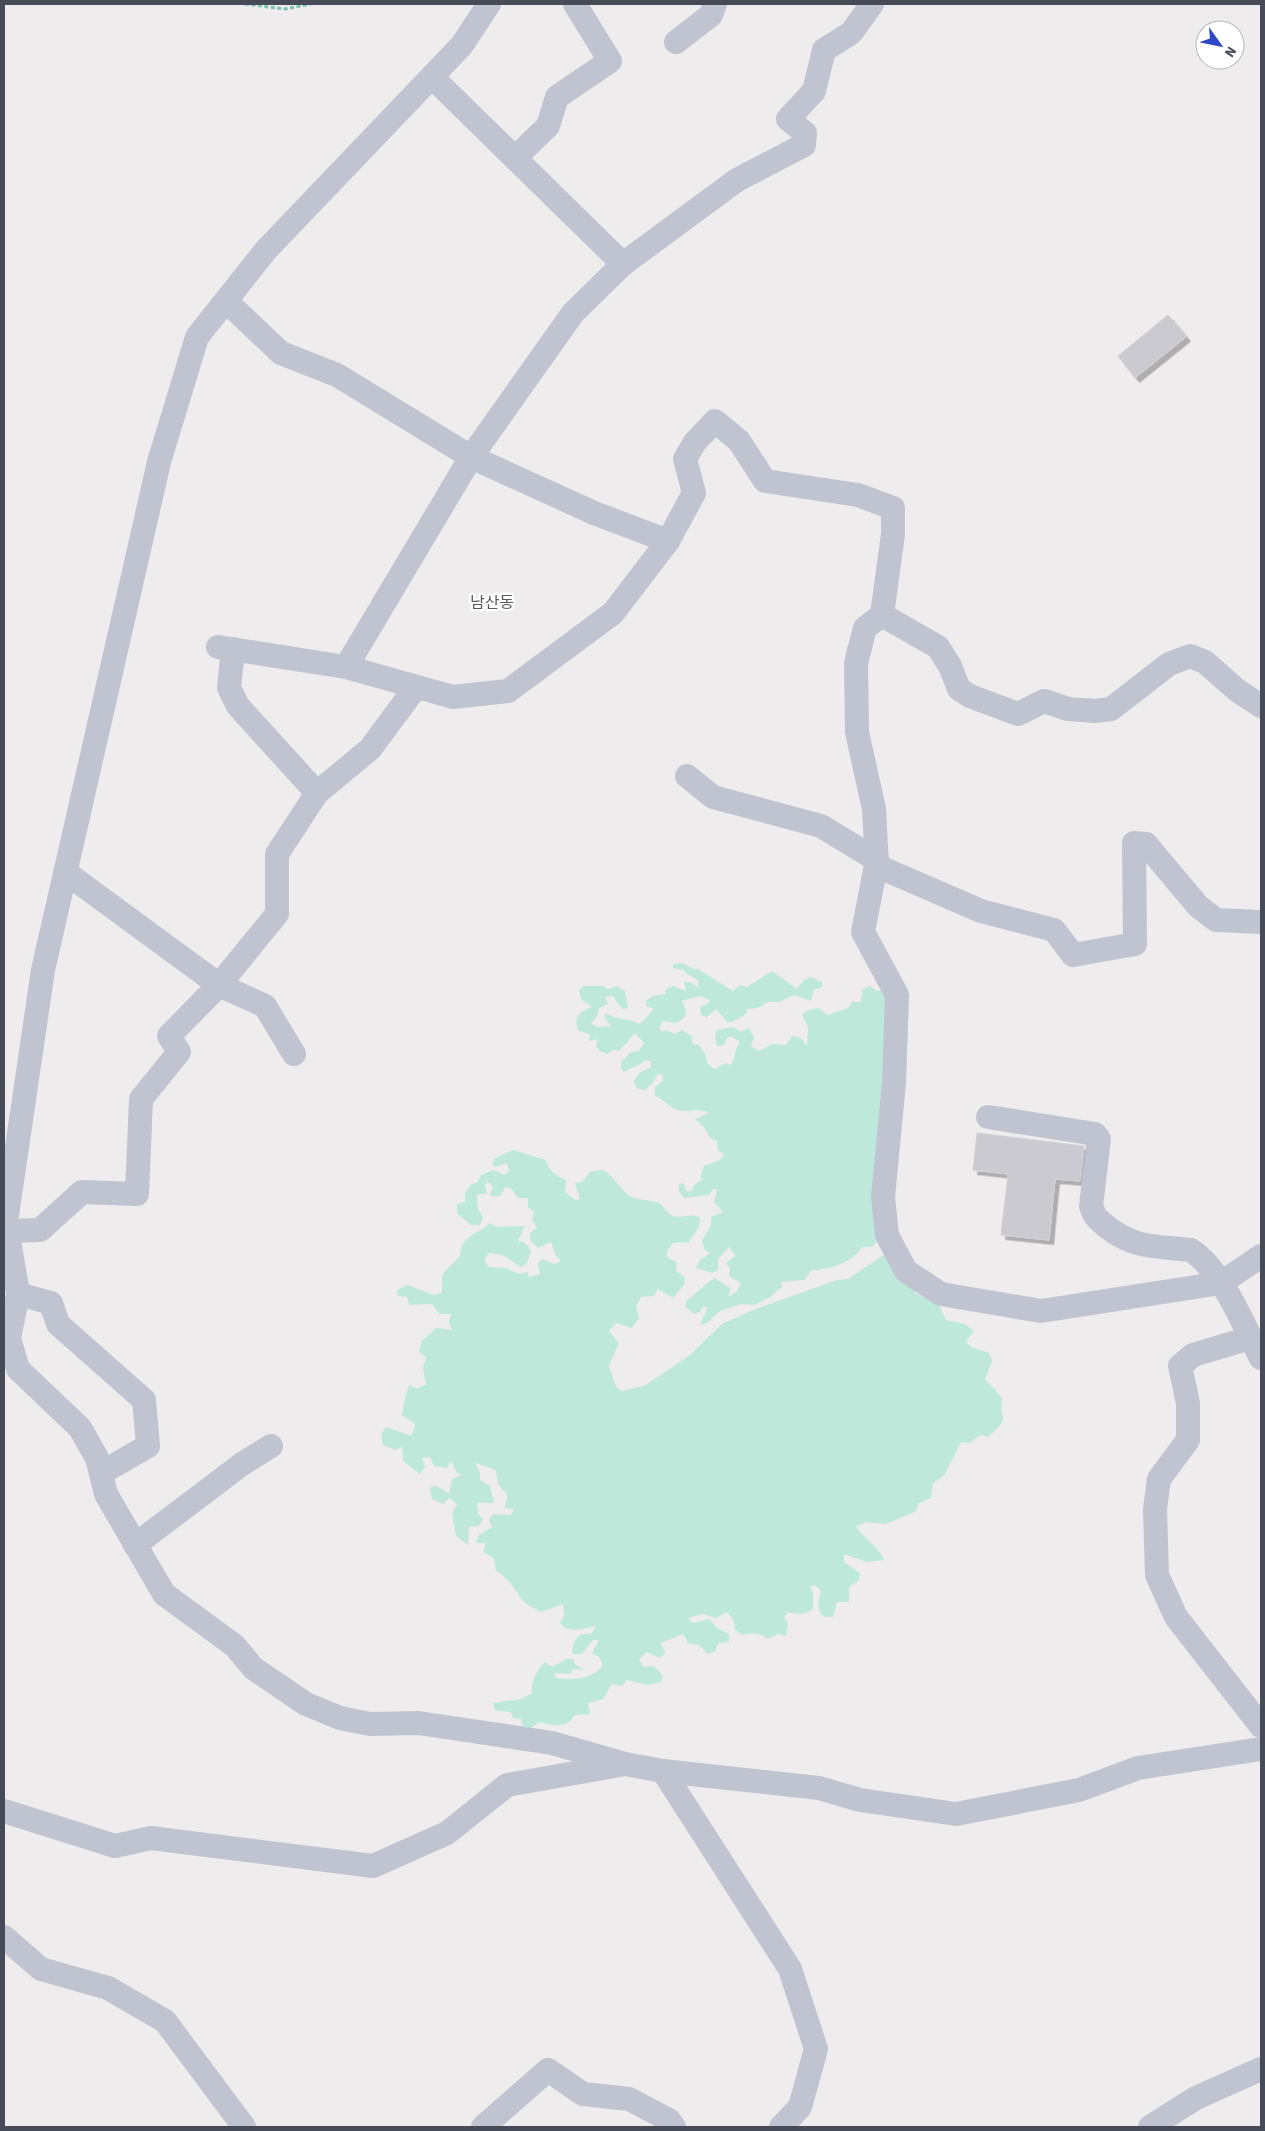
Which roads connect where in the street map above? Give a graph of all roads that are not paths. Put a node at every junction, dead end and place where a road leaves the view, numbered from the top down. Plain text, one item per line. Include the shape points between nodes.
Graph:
1 (489, 4) edge
2 (575, 4) edge
3 (714, 4) edge
4 (872, 4) edge
5 (676, 42) dead end
6 (432, 77) junction
7 (515, 158) junction
8 (623, 264) junction
9 (226, 302) junction
10 (472, 457) junction
11 (668, 541) junction
12 (882, 615) junction
13 (346, 667) junction
14 (416, 687) junction
15 (1261, 706) edge
16 (688, 776) dead end
17 (317, 793) junction
18 (877, 860) junction
19 (65, 872) junction
20 (1261, 922) edge
21 (219, 984) junction
22 (294, 1054) dead end
23 (988, 1117) dead end
24 (6, 1233) edge
25 (1261, 1256) edge
26 (1221, 1283) junction
27 (18, 1294) junction
28 (1256, 1348) edge
29 (271, 1446) dead end
30 (101, 1473) junction
31 (135, 1545) junction
32 (1261, 1726) edge
33 (1261, 1749) edge
34 (625, 1764) junction
35 (663, 1772) junction
36 (4, 1810) edge
37 (4, 1937) edge
38 (1261, 2069) edge
39 (244, 2127) edge
40 (483, 2127) edge
41 (674, 2127) edge
42 (781, 2127) edge
43 (1150, 2127) edge

1 - 6 street via 462,45
2 - 7 street via 610,61 557,97 548,126
3 - 5 street via 711,14
4 - 8 street via 851,33 824,50 814,92 788,119 805,133 804,144 736,180
6 - 7 street
6 - 9 street via 266,250
7 - 8 street
8 - 10 street via 572,313
9 - 10 street via 281,352 337,374
9 - 19 street via 197,337 159,462
10 - 11 street via 594,513
10 - 13 street
11 - 12 street via 694,493 685,459 695,442 715,422 739,441 765,481 858,495 893,508 893,534
11 - 14 street via 613,613 508,692 453,697
12 - 15 street via 938,647 959,689 1018,714 1044,701 1068,709 1111,709 1169,664 1190,656 1205,662
12 - 18 street via 865,628 856,663 857,732 874,809
13 - 14 street
13 - 17 street via 226,648 229,688 238,706
14 - 17 street via 370,749
16 - 18 street via 713,797 821,826
17 - 21 street via 277,854 277,914
18 - 20 street via 877,866 980,911 1054,930 1074,955 1135,944 1134,843 1146,844 1198,906 1216,920
18 - 26 street via 863,932 897,995 894,1083 883,1197 888,1235 906,1271 941,1294 1041,1311
19 - 21 street
19 - 24 street via 43,970
21 - 22 street via 265,1006
21 - 24 street via 169,1036 179,1052 141,1100 137,1194 82,1192 40,1230
23 - 26 street via 1095,1134 1099,1139 1091,1206 1093,1216 1132,1243 1192,1250
24 - 27 street
25 - 26 street
26 - 28 street
27 - 30 street via 9,1338 18,1369 80,1428 97,1458
27 - 30 street via 51,1303 58,1324 144,1400 148,1446
28 - 32 street via 1193,1355 1180,1366 1188,1403 1188,1440 1159,1479 1155,1509 1157,1575 1176,1617
29 - 31 street via 242,1464
30 - 31 street via 106,1494
31 - 34 street via 164,1594 235,1646 253,1668 306,1704 340,1718 370,1724 418,1723 552,1743
33 - 35 street via 1138,1768 1079,1790 956,1814 860,1800 819,1788
34 - 35 street
34 - 36 street via 507,1785 447,1833 373,1866 151,1838 115,1846
35 - 42 street via 790,1969 816,2049 800,2107
37 - 39 street via 41,1969 108,1988 165,2021
38 - 43 street via 1196,2098
40 - 41 street via 548,2070 583,2094 629,2099 669,2120

